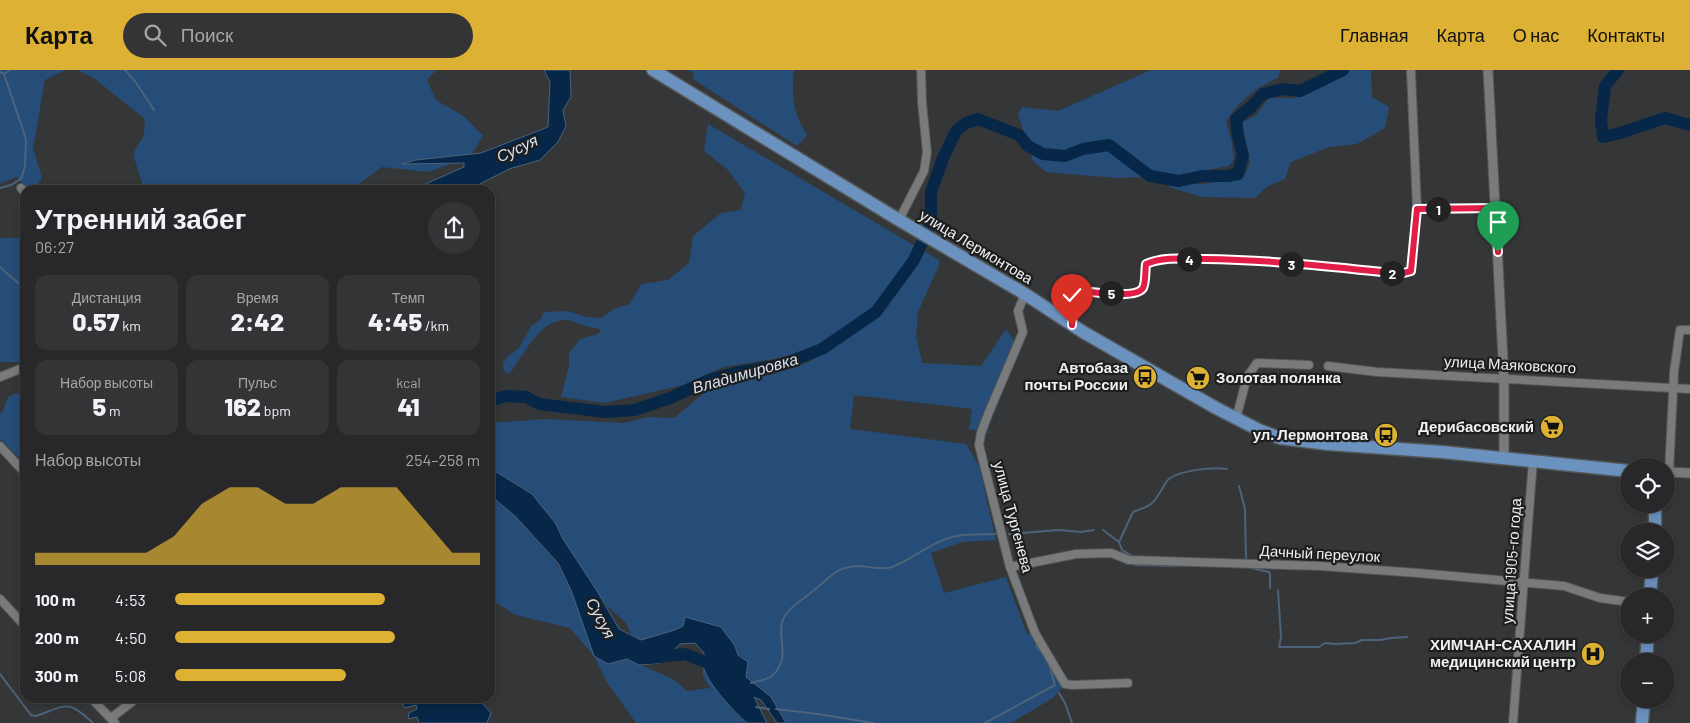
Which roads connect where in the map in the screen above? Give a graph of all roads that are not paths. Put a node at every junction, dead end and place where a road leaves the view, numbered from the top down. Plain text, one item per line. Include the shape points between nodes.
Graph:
1 (653, 70) edge
2 (920, 70) edge
3 (1488, 70) edge
4 (1411, 72) dead end
5 (1495, 208) junction
6 (1417, 209) junction
7 (899, 220) junction
8 (1025, 294) junction
9 (1072, 325) junction
10 (1690, 330) edge
11 (1309, 365) dead end
12 (1328, 366) dead end
13 (20, 369) edge
14 (0, 377) edge
15 (1504, 379) junction
16 (1673, 387) junction
17 (1690, 388) edge
18 (1236, 420) junction
19 (0, 446) edge
20 (1504, 458) junction
21 (1668, 458) edge
22 (1533, 460) junction
23 (20, 468) edge
24 (1620, 469) edge
25 (1690, 473) edge
26 (1675, 474) edge
27 (1010, 567) junction
28 (1524, 583) junction
29 (0, 599) edge
30 (1620, 601) edge
31 (20, 621) edge
32 (1128, 682) dead end
33 (97, 703) edge
34 (132, 703) edge
35 (1643, 708) edge
36 (113, 721) edge
37 (1513, 723) edge
38 (1642, 723) edge

1 - 7 highway, улица Лермонтова
2 - 7 street via 926,152 924,171
3 - 5 street
4 - 6 street
5 - 6 street
5 - 15 street
6 - 9 street via 1411,271 1400,274 1332,266 1159,259 1146,264 1143,288 1137,293 1074,290
7 - 8 highway, улица Лермонтова
8 - 9 highway, улица Лермонтова
8 - 27 street, улица Тургенева via 1018,311 1023,332 989,412 979,445
9 - 18 highway, улица Лермонтова
10 - 16 street via 1680,330
11 - 18 street via 1257,363 1248,377
12 - 15 street, улица Маяковского
13 - 14 street
15 - 16 street, улица Маяковского
15 - 20 street
16 - 17 street, улица Маяковского
16 - 21 street
18 - 20 highway, улица Лермонтова via 1293,440
19 - 23 street
20 - 22 highway, улица Лермонтова
22 - 24 highway, улица Лермонтова
22 - 28 street, улица 1905-го года
25 - 26 street
27 - 28 street, Дачный переулок via 1076,554 1111,553 1129,560 1320,566
27 - 32 street, улица Тургенева via 1035,633 1065,684
28 - 30 street, Дачный переулок via 1564,586
28 - 37 street, улица 1905-го года
29 - 31 street
33 - 36 street
34 - 36 street
35 - 38 highway

